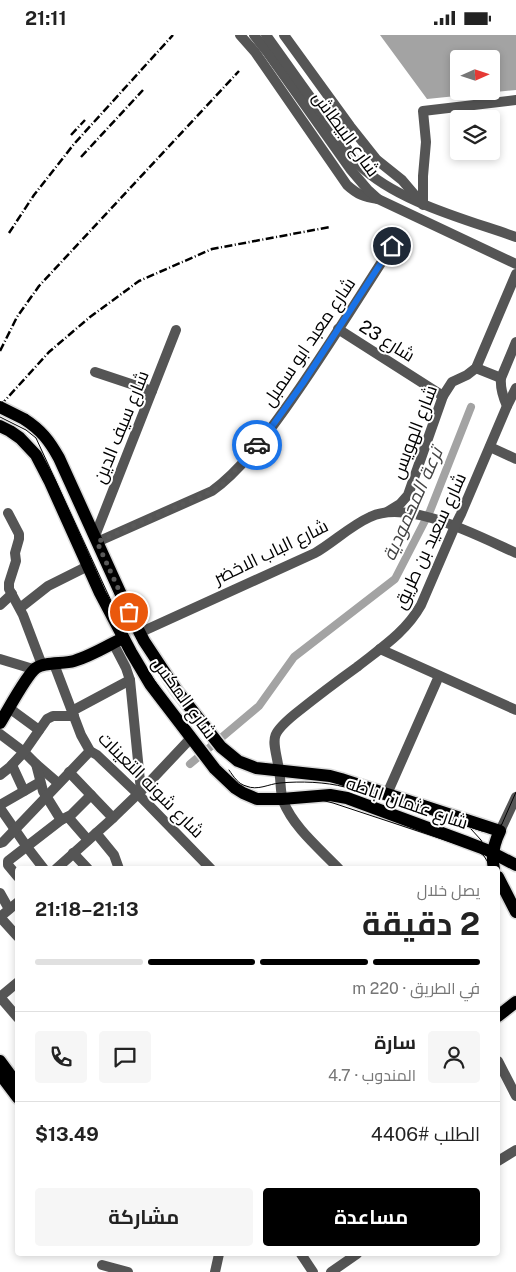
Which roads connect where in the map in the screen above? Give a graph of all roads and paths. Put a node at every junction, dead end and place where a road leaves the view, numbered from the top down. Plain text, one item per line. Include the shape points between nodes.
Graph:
1 (240, 35) edge
2 (254, 35) edge
3 (266, 35) edge
4 (284, 35) edge
5 (516, 100) edge
6 (354, 167) junction
7 (378, 199) junction
8 (423, 205) junction
9 (516, 237) edge
10 (392, 246) dead end
11 (516, 264) edge
12 (516, 274) edge
13 (176, 329) dead end
14 (338, 329) junction
15 (516, 342) edge
16 (476, 368) junction
17 (96, 372) dead end
18 (501, 379) junction
19 (516, 388) edge
20 (152, 391) junction
21 (443, 396) junction
22 (507, 406) junction
23 (0, 407) edge
24 (5, 429) edge
25 (490, 447) junction
26 (516, 459) edge
27 (8, 513) dead end
28 (385, 513) junction
29 (454, 526) junction
30 (96, 539) junction
31 (516, 553) edge
32 (88, 566) junction
33 (12, 594) junction
34 (0, 605) edge
35 (20, 609) junction
36 (139, 633) junction
37 (118, 640) junction
38 (380, 649) junction
39 (0, 659) edge
40 (43, 666) junction
41 (439, 676) junction
42 (130, 680) junction
43 (9, 708) junction
44 (516, 710) edge
45 (73, 713) junction
46 (0, 723) edge
47 (39, 730) junction
48 (0, 734) edge
49 (191, 738) junction
50 (90, 751) junction
51 (24, 752) junction
52 (36, 764) junction
53 (12, 765) junction
54 (279, 770) junction
55 (69, 772) junction
56 (0, 775) edge
57 (40, 782) junction
58 (58, 783) junction
59 (24, 791) junction
60 (140, 792) junction
61 (386, 793) junction
62 (91, 795) junction
63 (46, 797) junction
64 (516, 797) edge
65 (282, 799) junction
66 (0, 809) edge
67 (65, 818) junction
68 (113, 818) junction
69 (15, 830) junction
70 (500, 831) junction
71 (92, 836) junction
72 (0, 843) edge
73 (26, 847) junction
74 (73, 853) junction
75 (492, 853) junction
76 (516, 865) edge
77 (42, 866) edge
78 (59, 866) edge
79 (85, 866) edge
80 (118, 866) edge
81 (208, 866) edge
82 (336, 866) edge
83 (493, 866) edge
84 (15, 873) edge
85 (500, 881) edge
86 (0, 893) edge
87 (15, 905) edge
88 (516, 912) edge
89 (0, 917) edge
90 (15, 934) edge
91 (15, 985) edge
92 (0, 997) edge
93 (516, 1002) edge
94 (15, 1014) edge
95 (500, 1014) edge
96 (0, 1061) edge
97 (500, 1065) edge
98 (0, 1074) edge
99 (15, 1080) edge
100 (15, 1094) edge
101 (516, 1096) edge
102 (516, 1150) edge
103 (500, 1160) edge
104 (218, 1256) edge
105 (302, 1256) edge
106 (354, 1256) edge
107 (102, 1265) dead end
108 (128, 1272) edge
109 (214, 1272) edge
110 (313, 1272) edge
111 (331, 1272) edge

1 - 7 street via 347,185 364,197
2 - 6 street, شارع البيطاش
3 - 6 street, شارع البيطاش
4 - 8 street via 377,160 402,180
5 - 8 street via 423,111 426,142
6 - 7 street, شارع البيطاش via 368,190
6 - 8 street, شارع البيطاش
7 - 11 street, شارع البيطاش
8 - 9 street, شارع البيطاش
10 - 14 street, شارع معبد ابو سمبل
12 - 16 street
13 - 20 street, شارع سيف الدين
14 - 21 street, شارع 23
14 - 30 street, شارع معبد ابو سمبل via 268,432 224,483 212,491
15 - 18 street
16 - 18 street
16 - 21 street, شارع الهويس via 452,382
17 - 20 street
18 - 22 street via 501,391
19 - 22 street, شارع سعيد بن طريق
20 - 30 street, شارع سيف الدين
21 - 28 street, شارع الهويس via 408,495
22 - 25 street, شارع سعيد بن طريق
23 - 30 main road, شارع المكس, bridge via 45,435
24 - 32 main road, شارع المكس via 20,438 36,455
25 - 26 street
25 - 29 street, شارع سعيد بن طريق
27 - 33 street via 19,534 16,561 8,583
28 - 29 street, شارع الباب الاخضر via 419,515
28 - 36 street, شارع الباب الاخضر via 362,521 315,553
29 - 31 street
29 - 38 street, شارع سعيد بن طريق via 416,615
30 - 36 main road, شارع المكس
32 - 35 street via 48,586
32 - 37 main road, شارع المكس via 110,613
33 - 34 street
33 - 35 street, شارع شونه التعينات
35 - 40 street, شارع شونه التعينات
36 - 54 main road, شارع المكس via 221,747 238,761 256,768
37 - 40 main road via 76,660
37 - 42 street
37 - 49 main road, شارع المكس
38 - 41 street
38 - 54 street, شارع سعيد بن طريق via 282,725 274,738
39 - 40 street
40 - 43 main road
40 - 45 street, شارع شونه التعينات
41 - 44 street
41 - 61 street
42 - 45 street
42 - 60 street
43 - 46 main road
43 - 47 street
45 - 47 street via 50,717
45 - 50 street, شارع شونه التعينات
47 - 51 street
48 - 51 street
49 - 60 street
49 - 65 main road, شارع المكس via 235,788 257,799
50 - 55 street
50 - 60 street, شارع شونه التعينات
51 - 52 street
51 - 53 street
52 - 57 street
52 - 58 street
53 - 56 street
53 - 59 street
54 - 61 main road, شارع عثمان اباظه via 330,776
54 - 65 street, شارع سعيد بن طريق
55 - 58 street
55 - 62 street
57 - 59 street
57 - 63 street
58 - 63 street
59 - 66 street
60 - 68 street
60 - 81 street, شارع شونه التعينات
61 - 70 main road, شارع عثمان اباظه
62 - 67 street
62 - 68 street
63 - 67 street
63 - 69 street
64 - 70 street
65 - 75 main road, شارع عثمان اباظه via 330,795 347,798
65 - 82 street via 298,826
66 - 69 street
67 - 71 street
67 - 73 street
68 - 71 street
69 - 72 street
69 - 73 street
70 - 75 main road
71 - 74 street
71 - 80 street via 114,855
73 - 77 street
73 - 84 street via 7,863
74 - 78 street
74 - 79 street
75 - 76 main road, شارع عثمان اباظه
75 - 83 main road
85 - 88 main road
86 - 87 street
87 - 89 street
89 - 90 street
91 - 92 street
92 - 94 street
93 - 95 main road
96 - 99 main road
97 - 101 street
98 - 100 main road
102 - 103 street
104 - 109 street
105 - 110 street
106 - 111 street
107 - 108 street

